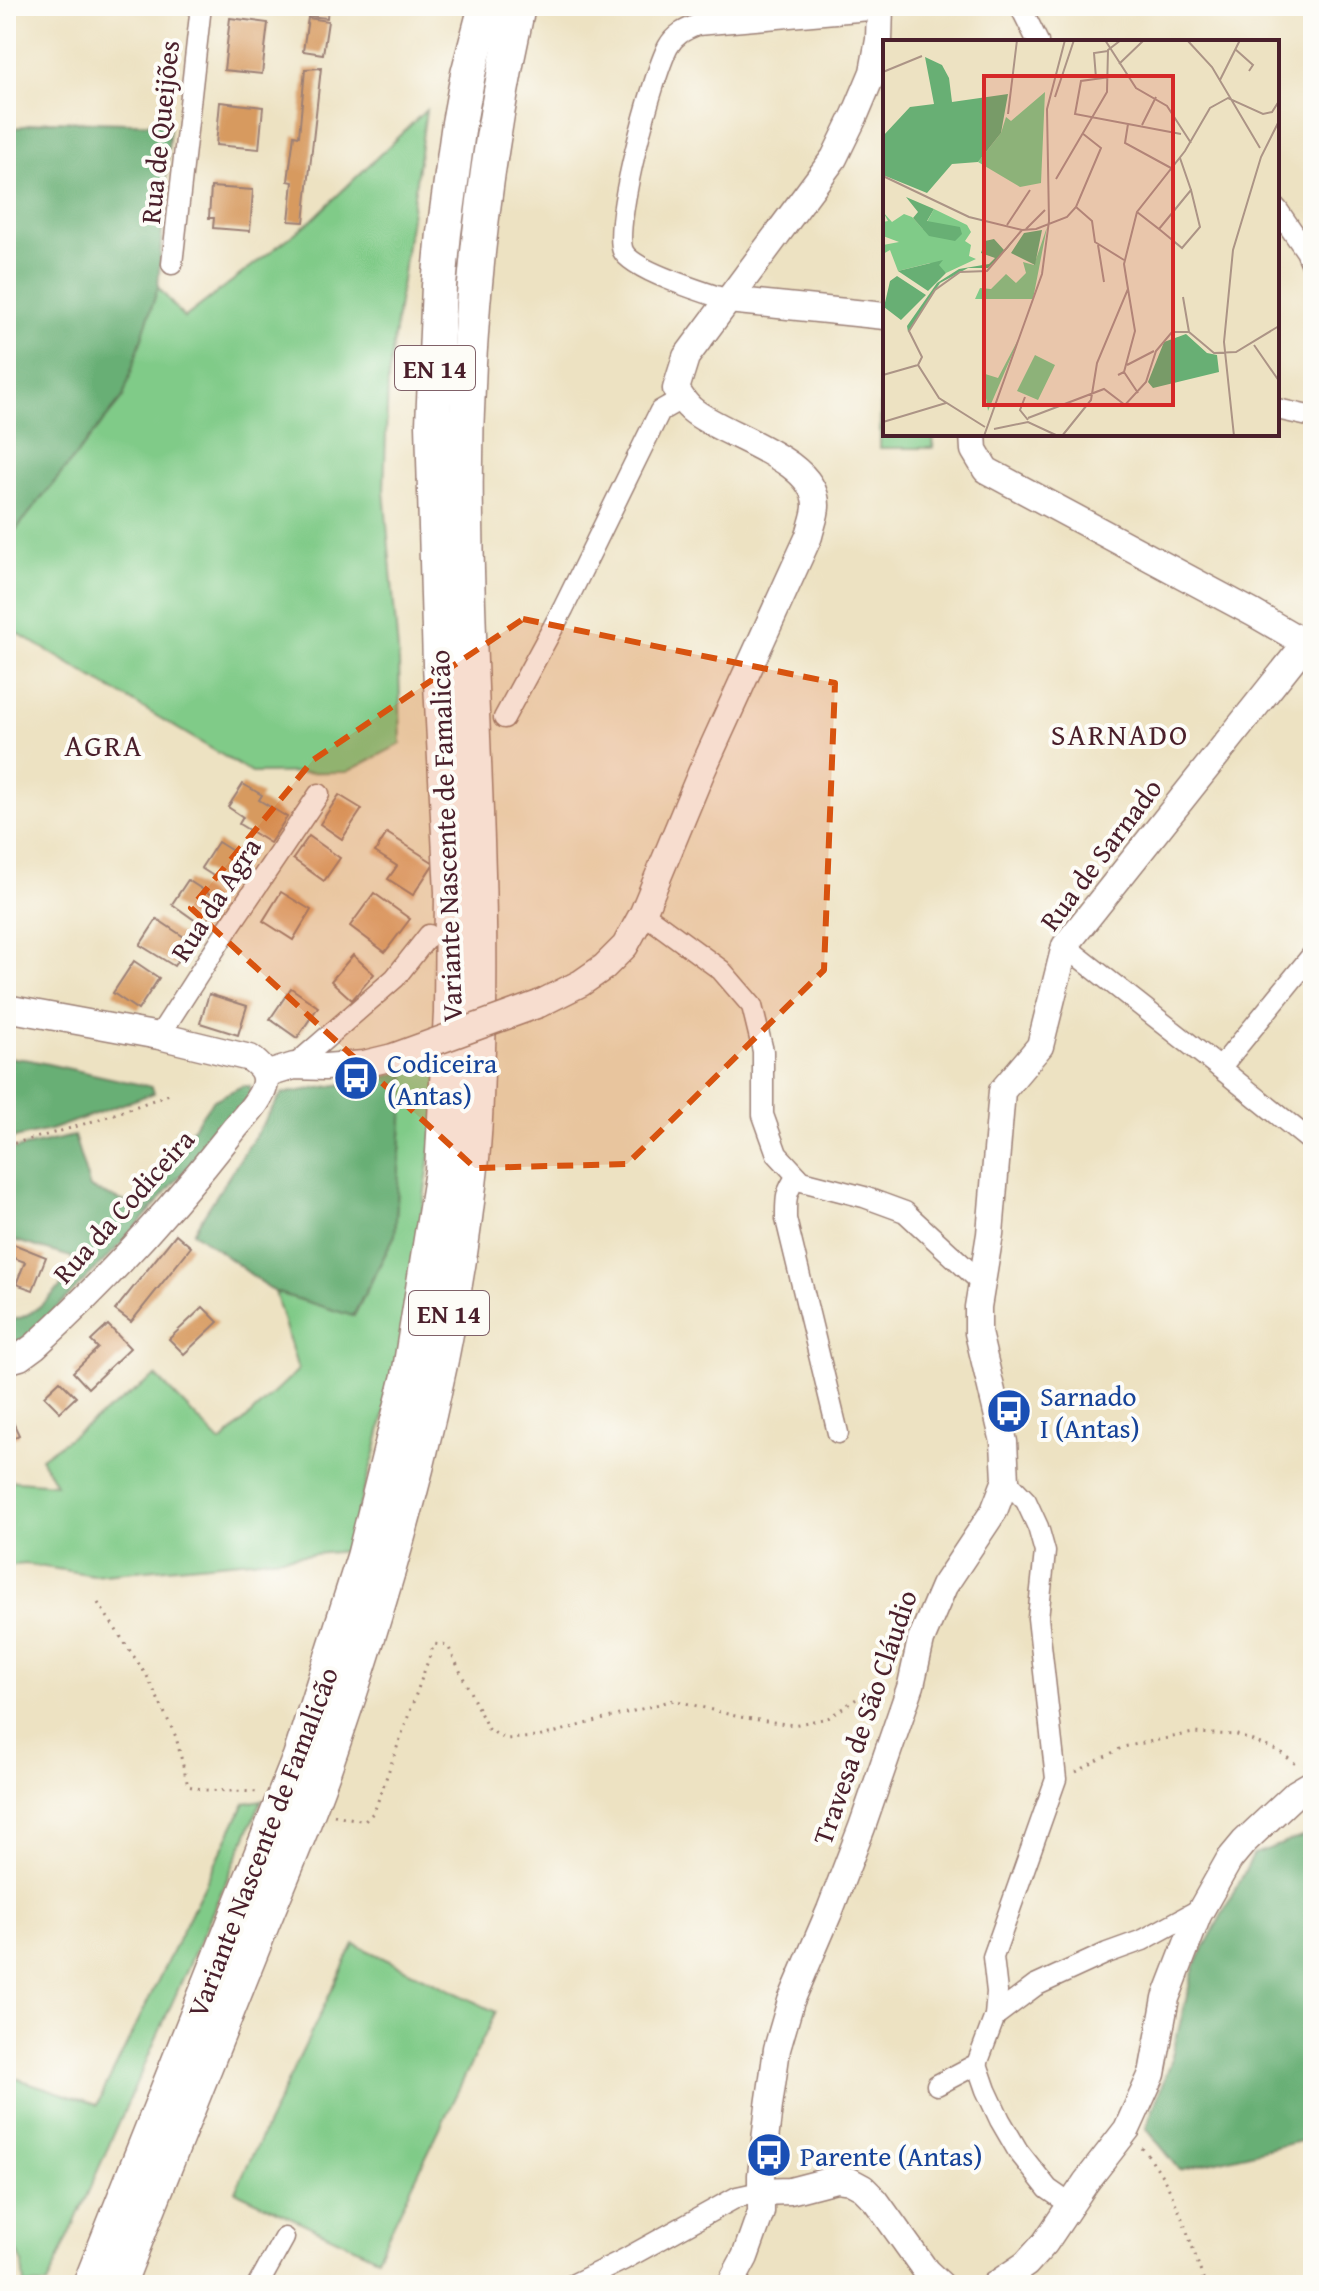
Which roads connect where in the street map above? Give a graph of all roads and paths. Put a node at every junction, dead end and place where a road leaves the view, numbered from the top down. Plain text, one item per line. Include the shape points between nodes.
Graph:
1 (201, 6) edge
2 (469, 6) edge
3 (486, 6) edge
4 (518, 6) edge
5 (542, 6) edge
6 (1020, 6) edge
7 (880, 7) edge
8 (781, 11) edge
9 (1037, 40) edge
10 (468, 74) junction
11 (489, 163) junction
12 (1279, 212) edge
13 (172, 264) dead end
14 (1313, 267) edge
15 (728, 300) junction
16 (883, 316) edge
17 (681, 399) junction
18 (1279, 409) edge
19 (1313, 417) edge
20 (973, 436) edge
21 (1309, 638) edge
22 (504, 718) dead end
23 (319, 794) dead end
24 (643, 913) junction
25 (429, 935) dead end
26 (1065, 946) junction
27 (1313, 954) edge
28 (6, 1008) edge
29 (159, 1036) junction
30 (294, 1066) junction
31 (1220, 1068) junction
32 (265, 1075) junction
33 (172, 1093) dead end
34 (1313, 1143) edge
35 (6, 1145) edge
36 (797, 1176) junction
37 (982, 1283) junction
38 (6, 1361) edge
39 (838, 1433) dead end
40 (1006, 1480) junction
41 (98, 1603) dead end
42 (916, 1662) junction
43 (1055, 1783) junction
44 (1313, 1783) edge
45 (265, 1792) dead end
46 (329, 1813) dead end
47 (1202, 1908) junction
48 (995, 2016) junction
49 (977, 2064) junction
50 (937, 2085) dead end
51 (1127, 2129) junction
52 (760, 2192) junction
53 (1071, 2205) junction
54 (284, 2238) dead end
55 (90, 2285) edge
56 (118, 2285) edge
57 (258, 2285) edge
58 (572, 2285) edge
59 (730, 2285) edge
60 (941, 2285) edge
61 (995, 2285) edge
62 (1205, 2285) edge

1 - 13 street, Rua de Queijões
2 - 10 highway
3 - 10 highway, Variante Nascente de Famalicão / EN 14
4 - 11 highway, Variante Nascente de Famalicão / EN 14
5 - 11 highway
6 - 9 street
7 - 8 street
7 - 15 street via 873,72 834,158
8 - 15 street via 678,33 643,119 630,173 621,236 632,263
10 - 55 highway, Variante Nascente de Famalicão / EN 14 via 444,233 433,424 452,950 442,1171 431,1250 409,1376 364,1557 300,1757
11 - 56 highway, Variante Nascente de Famalicão / EN 14 via 469,364 466,518 480,994 472,1165 443,1349 394,1555 327,1762
12 - 14 street
15 - 16 street
15 - 17 street via 686,357 676,389
17 - 22 street via 660,411
17 - 24 street via 693,411 780,458 803,477 816,505 809,536
18 - 19 street
20 - 21 street via 974,450 986,470
21 - 26 street, Rua de Sarnado
23 - 29 street, Rua da Agra
24 - 30 street, bridge via 625,946 604,967 539,1004 393,1057 364,1064
24 - 36 street via 721,970 752,1006 763,1051 763,1115 777,1154
25 - 30 street via 395,978
26 - 31 street
26 - 37 street, Rua de Sarnado via 1040,1046 1002,1091
27 - 31 street
28 - 29 street
29 - 32 street via 250,1058
30 - 32 street
31 - 34 street
32 - 38 street, Rua da Codiceira via 255,1102 160,1219 35,1346
33 - 35 path via 108,1118
36 - 37 street via 905,1212
36 - 39 street via 786,1195 786,1219
37 - 40 street, Travesa de São Cláudio via 978,1333 1004,1442
40 - 42 street, Travesa de São Cláudio via 994,1511 944,1586
40 - 43 street via 1026,1501 1045,1552 1038,1618
41 - 45 path via 147,1676 176,1737 188,1786
42 - 46 path via 828,1718 793,1725 674,1700 538,1737 505,1739 488,1729 448,1646 434,1644 374,1812 365,1821
42 - 52 street, Travesa de São Cláudio via 862,1827 777,2049
43 - 44 path via 1123,1747 1193,1733 1237,1735 1279,1751
43 - 48 street via 993,1957
44 - 47 street via 1244,1842
47 - 48 street via 1143,1940 1035,1986
47 - 51 street via 1166,1998 1152,2074
48 - 49 street
49 - 50 street
49 - 53 street via 1018,2151 1048,2189
51 - 53 street
51 - 62 path via 1155,2163
52 - 58 street via 737,2197
52 - 59 street, Travesa de São Cláudio via 761,2212
52 - 60 street via 850,2181 876,2201
53 - 61 street via 1026,2264
54 - 57 street

